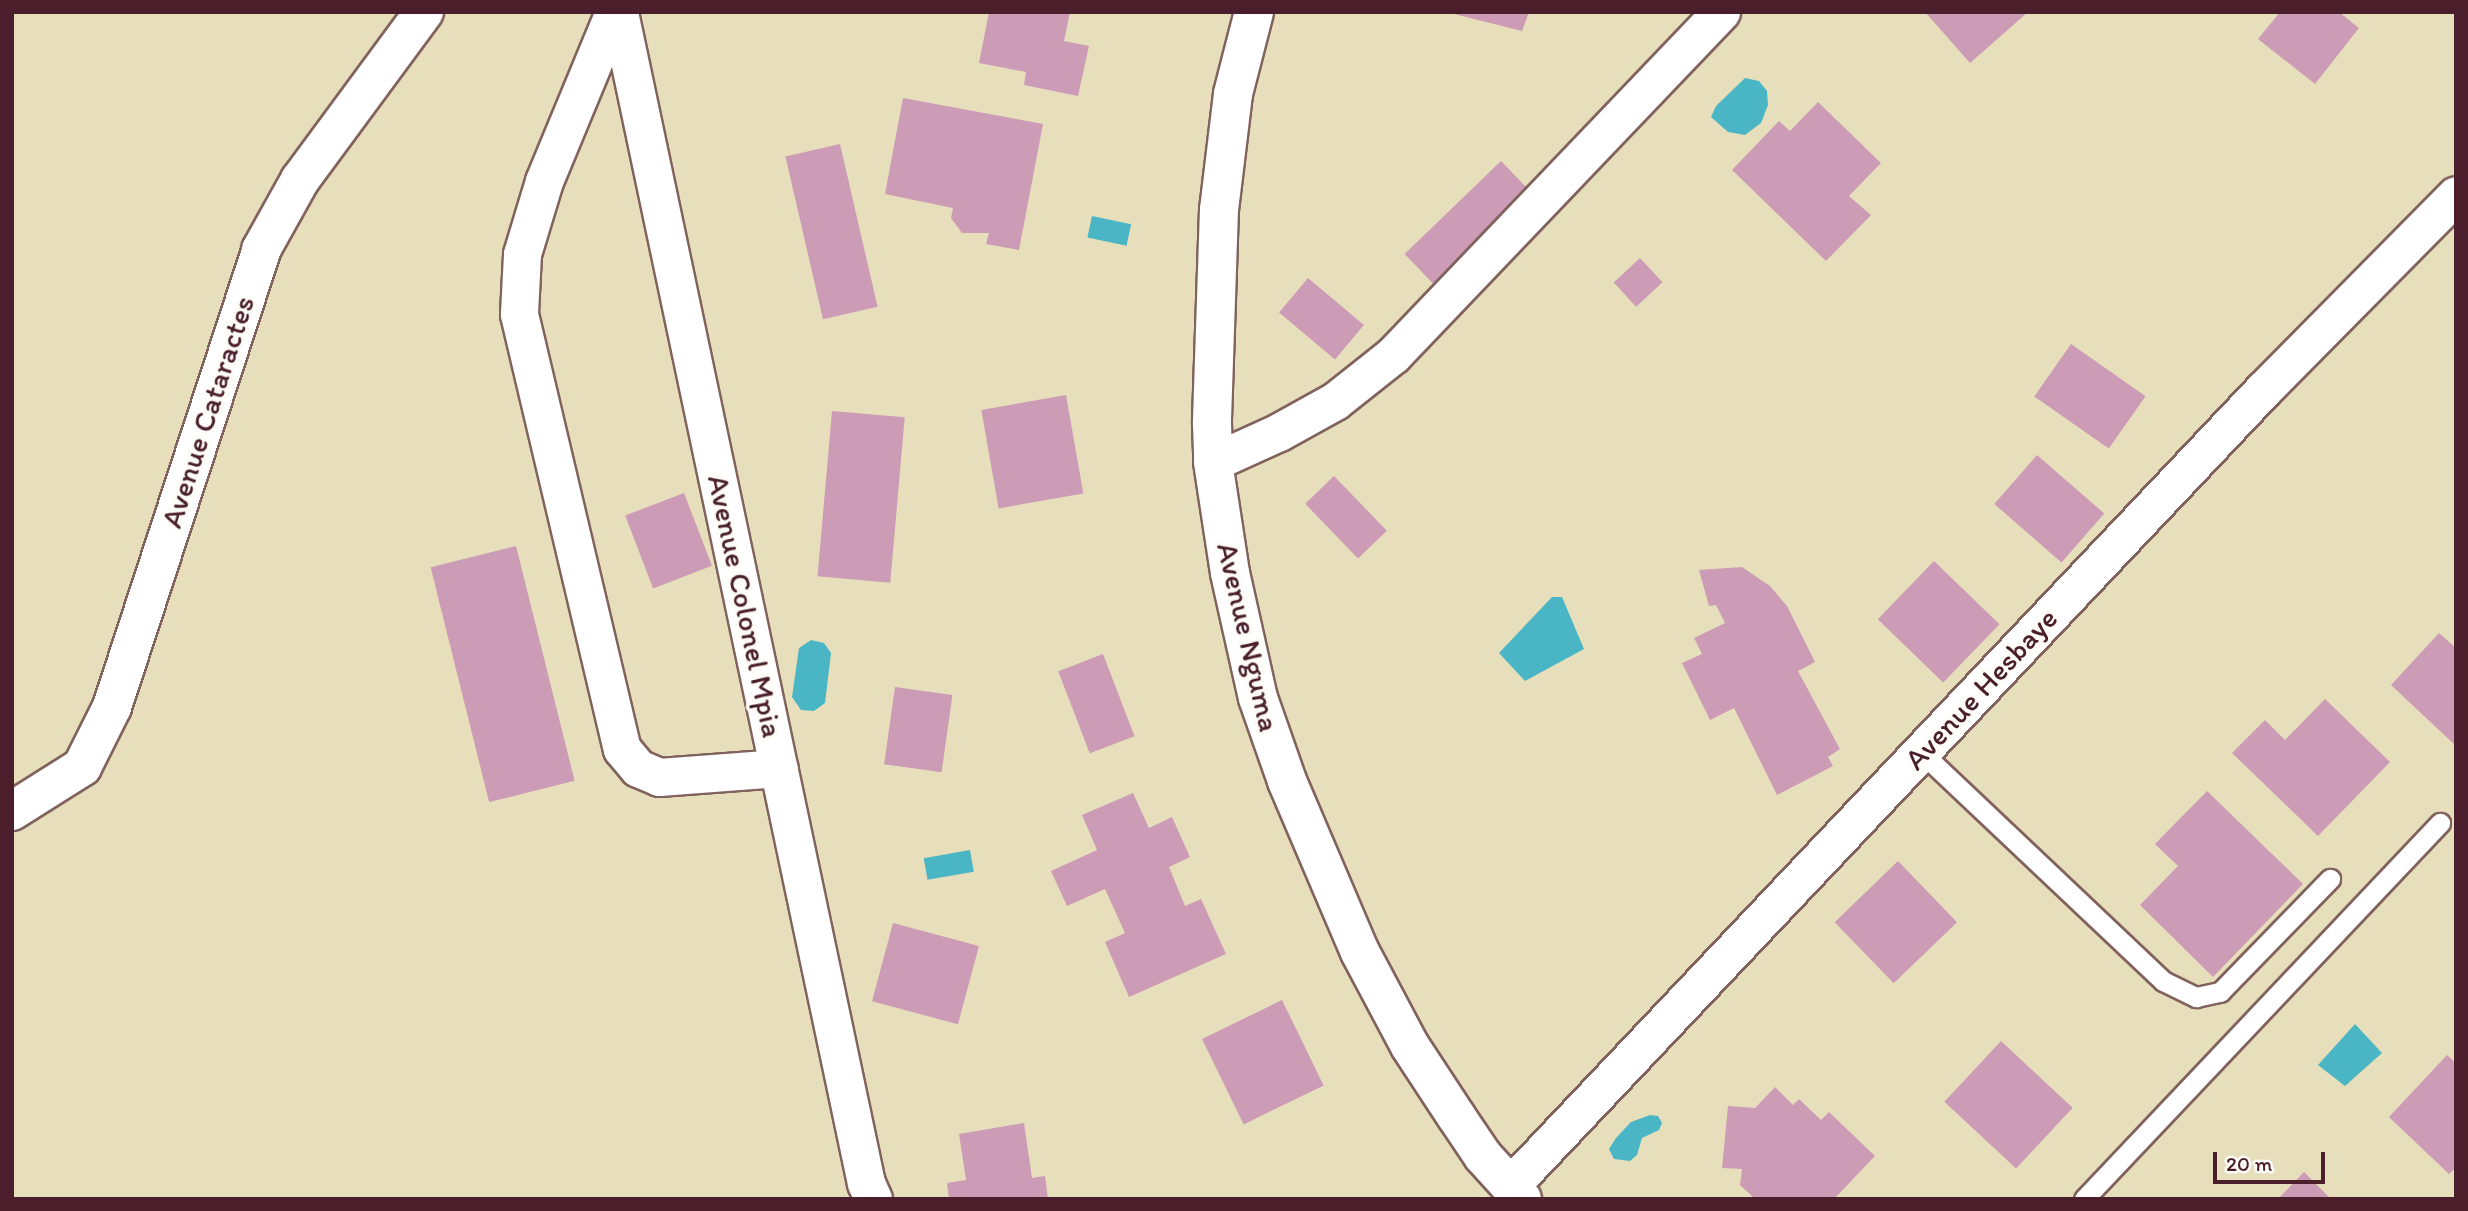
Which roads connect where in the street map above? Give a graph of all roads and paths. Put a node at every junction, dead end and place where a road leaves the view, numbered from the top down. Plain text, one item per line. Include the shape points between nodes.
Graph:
1 (424, 12) edge
2 (617, 12) edge
3 (1255, 12) edge
4 (1721, 12) edge
5 (2456, 195) edge
6 (1213, 462) junction
7 (1921, 752) junction
8 (779, 768) junction
9 (12, 811) edge
10 (2440, 822) dead end
11 (2330, 878) dead end
12 (1516, 1192) edge
13 (873, 1199) edge
14 (2084, 1199) edge

1 - 9 main road, Avenue Cataractes via 300,180 261,250 112,707 82,766
2 - 8 street, Avenue Colonel Mpia
2 - 8 street via 544,181 522,254 519,314 622,749 638,768 659,777
3 - 6 main road, Avenue Nguma via 1233,94 1219,209
4 - 6 street via 1393,355 1335,401
5 - 7 street, Avenue Hesbaye via 2263,390
6 - 12 main road, Avenue Nguma via 1230,573 1258,698 1287,781 1360,952 1410,1046 1483,1156
7 - 11 lane via 2163,981 2196,997 2220,992
7 - 12 street, Avenue Hesbaye
8 - 13 street, Avenue Colonel Mpia
10 - 14 lane

